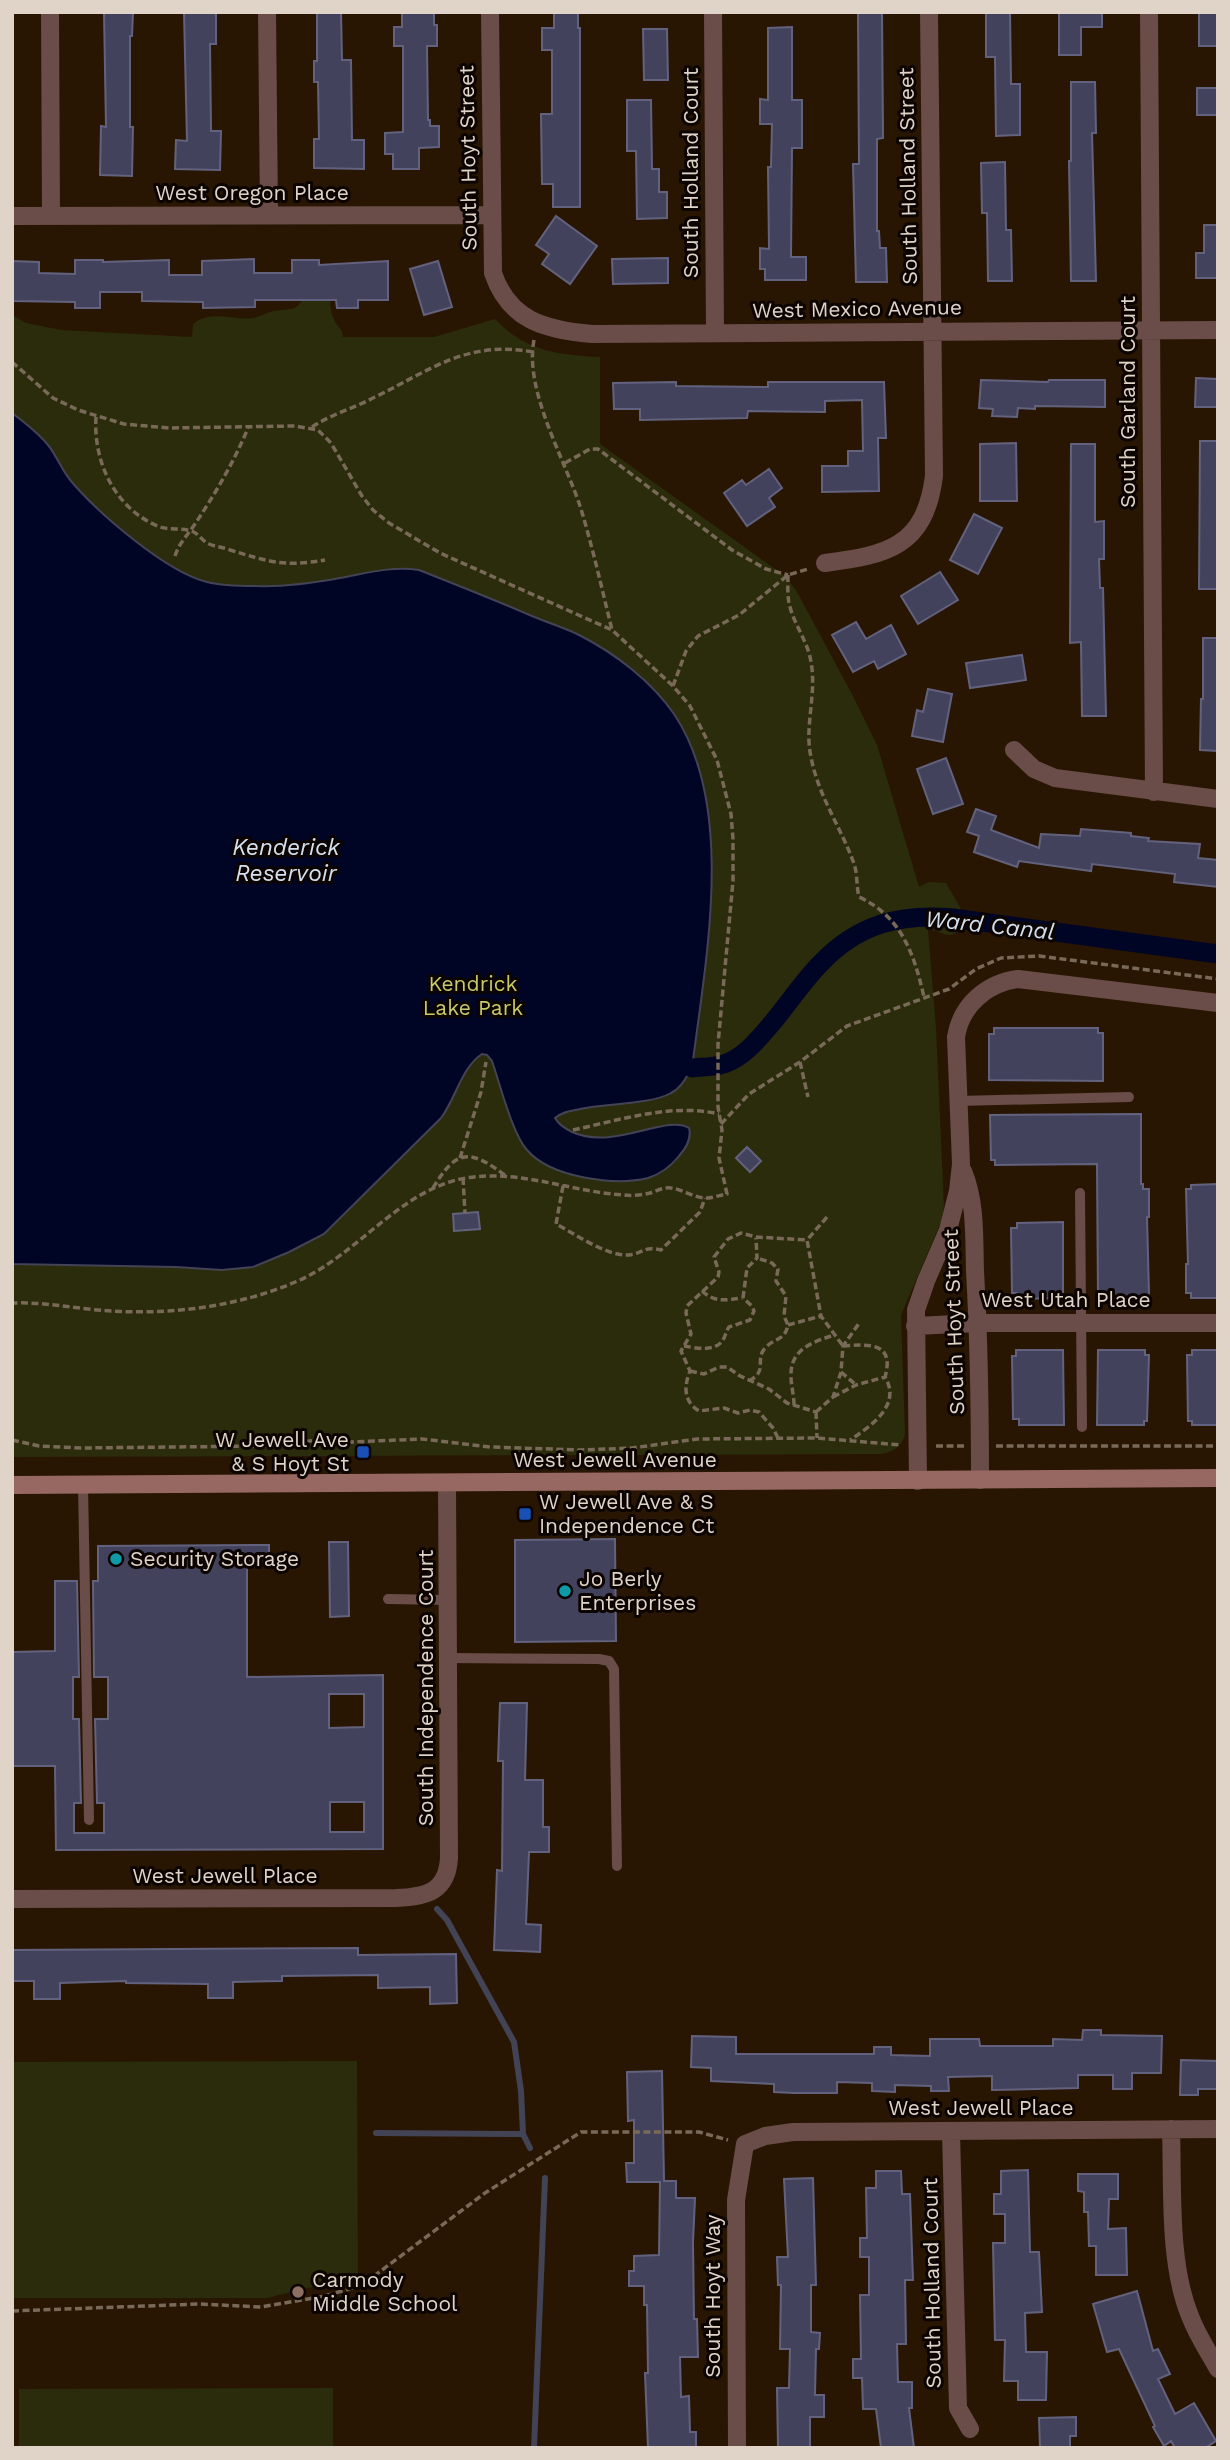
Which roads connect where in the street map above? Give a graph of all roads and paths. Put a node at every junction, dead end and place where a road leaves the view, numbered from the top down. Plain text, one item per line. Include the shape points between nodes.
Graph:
1 (50, 12) edge
2 (267, 12) edge
3 (490, 12) edge
4 (713, 12) edge
5 (929, 12) edge
6 (1149, 12) edge
7 (269, 215) junction
8 (491, 215) junction
9 (12, 216) edge
10 (51, 216) junction
11 (505, 300) joint
12 (538, 324) junction
13 (1218, 330) edge
14 (933, 331) junction
15 (1150, 331) junction
16 (715, 333) junction
17 (533, 352) junction
18 (12, 362) edge
19 (96, 417) junction
20 (249, 427) junction
21 (312, 427) junction
22 (564, 464) junction
23 (190, 531) junction
24 (175, 556) dead end
25 (325, 560) dead end
26 (825, 563) dead end
27 (788, 575) junction
28 (612, 630) junction
29 (673, 686) junction
30 (1014, 750) dead end
31 (1154, 792) junction
32 (1218, 799) edge
33 (948, 989) dead end
34 (924, 998) junction
35 (1218, 1003) edge
36 (485, 1062) dead end
37 (800, 1062) junction
38 (808, 1097) dead end
39 (1129, 1097) dead end
40 (958, 1101) junction
41 (719, 1114) junction
42 (722, 1124) junction
43 (573, 1130) dead end
44 (460, 1158) junction
45 (961, 1164) junction
46 (507, 1177) junction
47 (463, 1178) junction
48 (564, 1186) junction
49 (432, 1190) junction
50 (1080, 1193) dead end
51 (705, 1198) junction
52 (465, 1213) dead end
53 (827, 1217) dead end
54 (756, 1237) junction
55 (807, 1240) junction
56 (757, 1258) junction
57 (702, 1291) junction
58 (743, 1298) junction
59 (12, 1303) edge
60 (821, 1316) junction
61 (860, 1322) dead end
62 (1218, 1322) edge
63 (978, 1323) junction
64 (1081, 1323) junction
65 (788, 1325) junction
66 (915, 1326) junction
67 (834, 1335) junction
68 (683, 1346) junction
69 (843, 1346) junction
70 (690, 1371) junction
71 (841, 1372) junction
72 (885, 1377) junction
73 (749, 1381) junction
74 (856, 1385) junction
75 (833, 1397) junction
76 (794, 1405) junction
77 (816, 1412) junction
78 (1082, 1427) dead end
79 (778, 1438) junction
80 (817, 1438) junction
81 (12, 1440) edge
82 (362, 1441) junction
83 (849, 1441) junction
84 (895, 1445) dead end
85 (936, 1446) dead end
86 (963, 1446) dead end
87 (995, 1446) dead end
88 (1218, 1446) edge
89 (363, 1452) dead end
90 (1218, 1478) edge
91 (980, 1480) junction
92 (918, 1481) junction
93 (447, 1483) junction
94 (12, 1485) edge
95 (83, 1485) junction
96 (388, 1599) dead end
97 (448, 1600) junction
98 (448, 1658) junction
99 (89, 1820) dead end
100 (617, 1866) dead end
101 (436, 1888) joint
102 (12, 1899) edge
103 (1171, 2129) junction
104 (1218, 2129) edge
105 (951, 2132) junction
106 (746, 2144) junction
107 (12, 2311) edge
108 (1218, 2368) edge
109 (970, 2429) dead end
110 (737, 2448) edge

1 - 10 street
2 - 7 street
3 - 8 street, South Hoyt Street
4 - 16 street, South Holland Court
5 - 14 street, South Holland Street
6 - 15 street, South Garland Court
7 - 8 street, West Oregon Place
7 - 10 street, West Oregon Place
8 - 11 street, South Hoyt Street via 493,273
9 - 10 street, West Oregon Place
11 - 12 street, West Mexico Avenue
12 - 16 street, West Mexico Avenue via 592,334
12 - 17 path
13 - 15 street, West Mexico Avenue
14 - 15 street, West Mexico Avenue
14 - 16 street, West Mexico Avenue
14 - 26 street, South Holland Street via 934,476 924,517 890,550
15 - 31 street, South Garland Court
17 - 21 path via 494,349 468,353
17 - 22 path via 537,391
18 - 19 path via 53,398
19 - 20 path via 142,427
19 - 23 path via 98,450 118,496 134,513 158,526
20 - 21 path
20 - 23 path
21 - 28 path via 331,443 362,496 389,523 440,553
22 - 27 path via 598,449 732,550
22 - 28 path via 583,517
23 - 24 path
23 - 25 path via 212,545 284,565
27 - 29 path via 739,615 698,636 681,662
27 - 34 path via 789,606 811,665 814,696 809,744 815,775 853,859 859,897 895,924 912,956
28 - 29 path
29 - 41 path via 706,734 730,814 733,881 718,1044
30 - 31 street via 1034,769 1055,778
31 - 32 street
33 - 34 path
34 - 37 path via 847,1026
35 - 40 street, South Hoyt Street via 1007,980 989,988 966,1009 958,1027
36 - 44 path via 481,1092
37 - 38 path
37 - 42 path via 749,1094
39 - 40 lane
40 - 45 street, South Hoyt Street
41 - 42 path
41 - 43 path via 646,1114
42 - 51 path via 719,1158 727,1194
44 - 46 path via 488,1162
44 - 49 path via 448,1164
45 - 63 street, South Hoyt Street via 971,1199
45 - 66 street, South Hoyt Street via 954,1212 919,1299
46 - 47 path
46 - 48 path
47 - 49 path
47 - 52 path
48 - 51 path via 628,1196 672,1188
48 - 51 path via 556,1224 601,1248 626,1255 643,1249 662,1250 700,1212
49 - 59 path via 330,1264 258,1296 194,1309 99,1310
50 - 64 lane
53 - 55 path
54 - 55 path
54 - 56 path
54 - 57 path via 741,1233 721,1245 714,1257 718,1277
55 - 60 path
56 - 58 path via 747,1268
56 - 65 path via 778,1269 776,1281 786,1296
57 - 58 path via 721,1301
57 - 68 path via 687,1306 691,1334
58 - 68 path via 754,1311 750,1320 729,1327 721,1343 711,1348
60 - 65 path
60 - 67 path
61 - 69 path
62 - 64 street, West Utah Place
63 - 64 street, West Utah Place
63 - 66 street, West Utah Place
63 - 91 street, South Hoyt Street
64 - 78 lane
65 - 73 path via 783,1337 764,1349 762,1368
66 - 92 street, South Hoyt Street
67 - 69 path
67 - 76 path via 796,1356 791,1370
68 - 70 path
69 - 71 path
69 - 72 path via 873,1346 884,1351 888,1362
70 - 73 path via 704,1374 727,1367
70 - 79 path via 684,1386 695,1409 759,1412
71 - 74 path
71 - 75 path
72 - 74 path
72 - 83 path via 890,1399 884,1410 877,1421
73 - 76 path
74 - 75 path
75 - 77 path
76 - 77 path
77 - 80 path
79 - 80 path
79 - 82 path via 697,1439 591,1450 490,1447 422,1439
80 - 83 path
81 - 82 path via 81,1448
82 - 89 path
83 - 84 path
85 - 86 path
87 - 88 path
90 - 91 main road, West Jewell Avenue
91 - 92 main road, West Jewell Avenue
92 - 93 main road, West Jewell Avenue
93 - 95 main road, West Jewell Avenue
93 - 97 street, South Independence Court
94 - 95 main road, West Jewell Avenue
95 - 99 lane
96 - 97 lane
97 - 98 street, South Independence Court
98 - 100 lane via 609,1661 614,1669
98 - 101 street, South Independence Court via 450,1858 446,1875
101 - 102 street, West Jewell Place via 405,1898
103 - 104 street, West Jewell Place
103 - 105 street, West Jewell Place
103 - 108 street via 1182,2291 1194,2326
105 - 106 street, West Jewell Place via 793,2132
105 - 109 street, South Holland Court via 958,2409
106 - 107 path via 699,2132 581,2132 485,2193 362,2285 325,2296 261,2307 199,2304
106 - 110 street, South Hoyt Way via 736,2200

